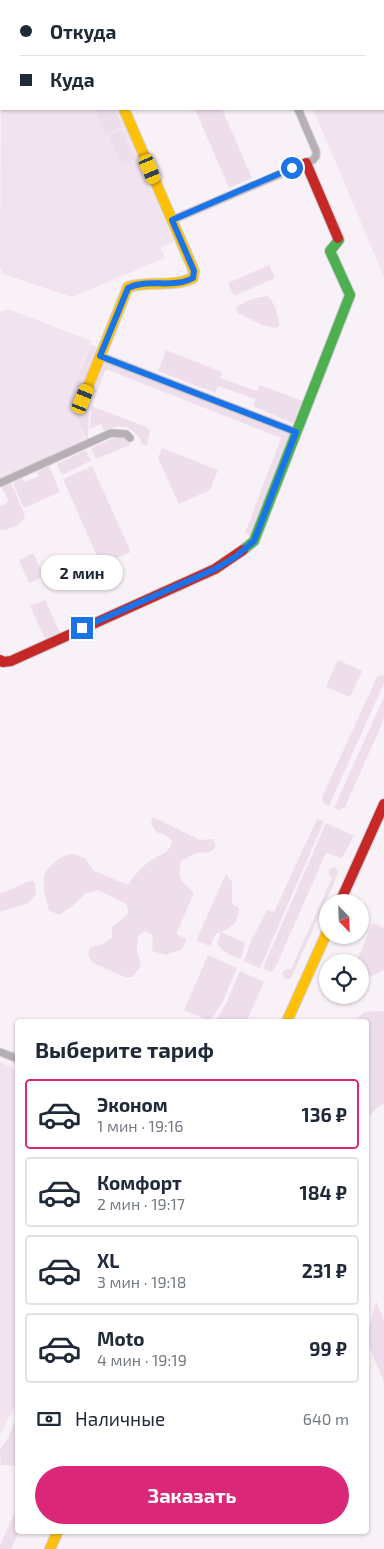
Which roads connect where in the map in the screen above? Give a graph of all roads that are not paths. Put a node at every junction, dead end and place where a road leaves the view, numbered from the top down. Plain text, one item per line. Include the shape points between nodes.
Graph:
1 (124, 110) edge
2 (298, 110) edge
3 (306, 162) junction
4 (172, 220) junction
5 (100, 356) junction
6 (83, 399) dead end
7 (296, 432) junction
8 (130, 438) dead end
9 (0, 483) edge
10 (0, 660) edge
11 (384, 804) edge
12 (344, 894) edge
13 (322, 944) edge
14 (288, 1019) edge
15 (0, 1052) edge
16 (15, 1058) edge
17 (57, 1534) edge
18 (50, 1549) edge

1 - 4 street
2 - 3 street via 316,151 316,156
3 - 4 street
3 - 7 street via 339,240 330,251 350,295
4 - 5 street via 194,271 193,278 182,283 139,284 128,288
5 - 6 street
5 - 7 street
7 - 10 street via 254,541 235,557 215,569 11,660
8 - 9 street via 126,434 111,433
11 - 12 street
13 - 14 street
15 - 16 street
17 - 18 street

